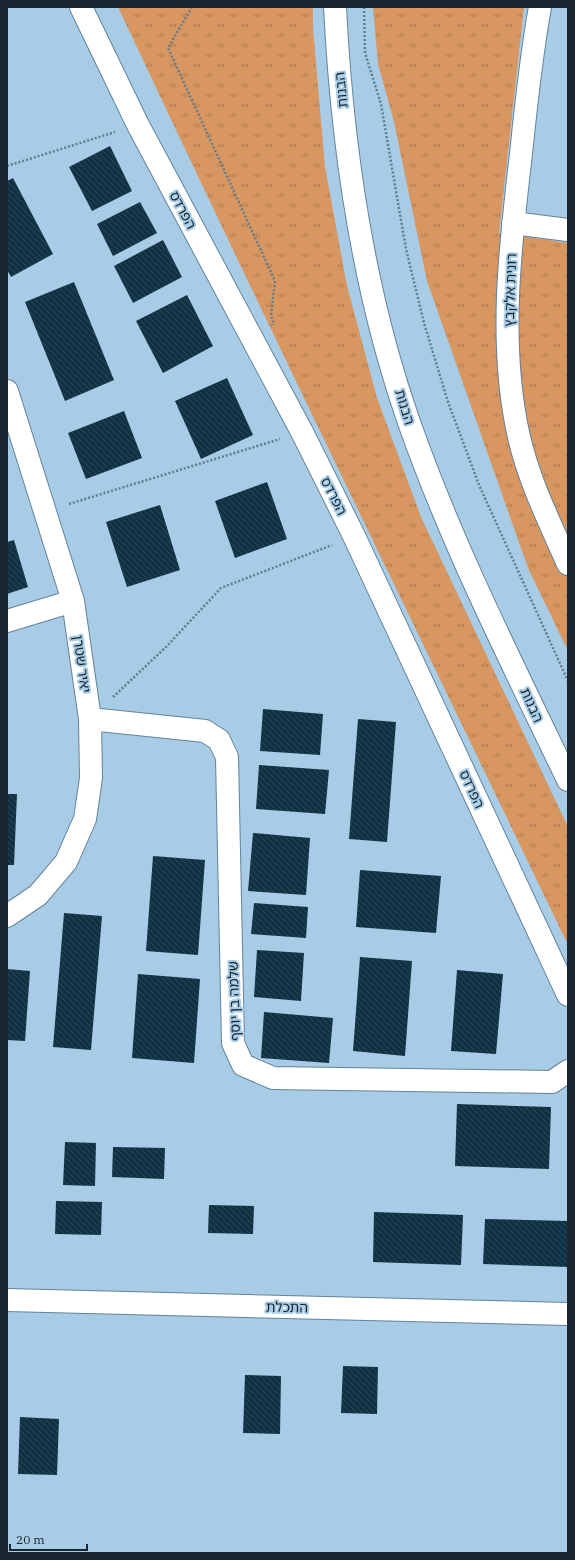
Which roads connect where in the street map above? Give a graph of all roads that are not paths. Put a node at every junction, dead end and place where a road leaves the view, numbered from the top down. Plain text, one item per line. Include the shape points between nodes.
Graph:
1 (81, 7) edge
2 (335, 7) edge
3 (540, 7) edge
4 (513, 223) junction
5 (568, 230) edge
6 (7, 391) edge
7 (562, 534) edge
8 (568, 564) edge
9 (73, 601) junction
10 (7, 621) edge
11 (90, 719) junction
12 (568, 780) edge
13 (7, 916) edge
14 (568, 995) edge
15 (568, 1071) edge
16 (7, 1300) edge
17 (568, 1314) edge

1 - 14 street, הפרדס via 138,125 302,432 354,536
2 - 12 street, הבנות via 338,68 347,147 363,244 382,332 407,415 436,496 463,559
3 - 4 street, רונית אלקבץ
4 - 5 street
4 - 7 street, רונית אלקבץ via 508,293 511,390 521,444 531,478
6 - 9 street, יאיר שטרן
7 - 8 street, רונית אלקבץ
9 - 10 street
9 - 11 street, יאיר שטרן
11 - 13 street, יאיר שטרן via 91,778 86,819 66,862 38,895
11 - 15 street, שלמה בן יוסף via 205,731 219,740 227,757 233,1043 243,1065 273,1078 552,1082
16 - 17 street, התכלת

